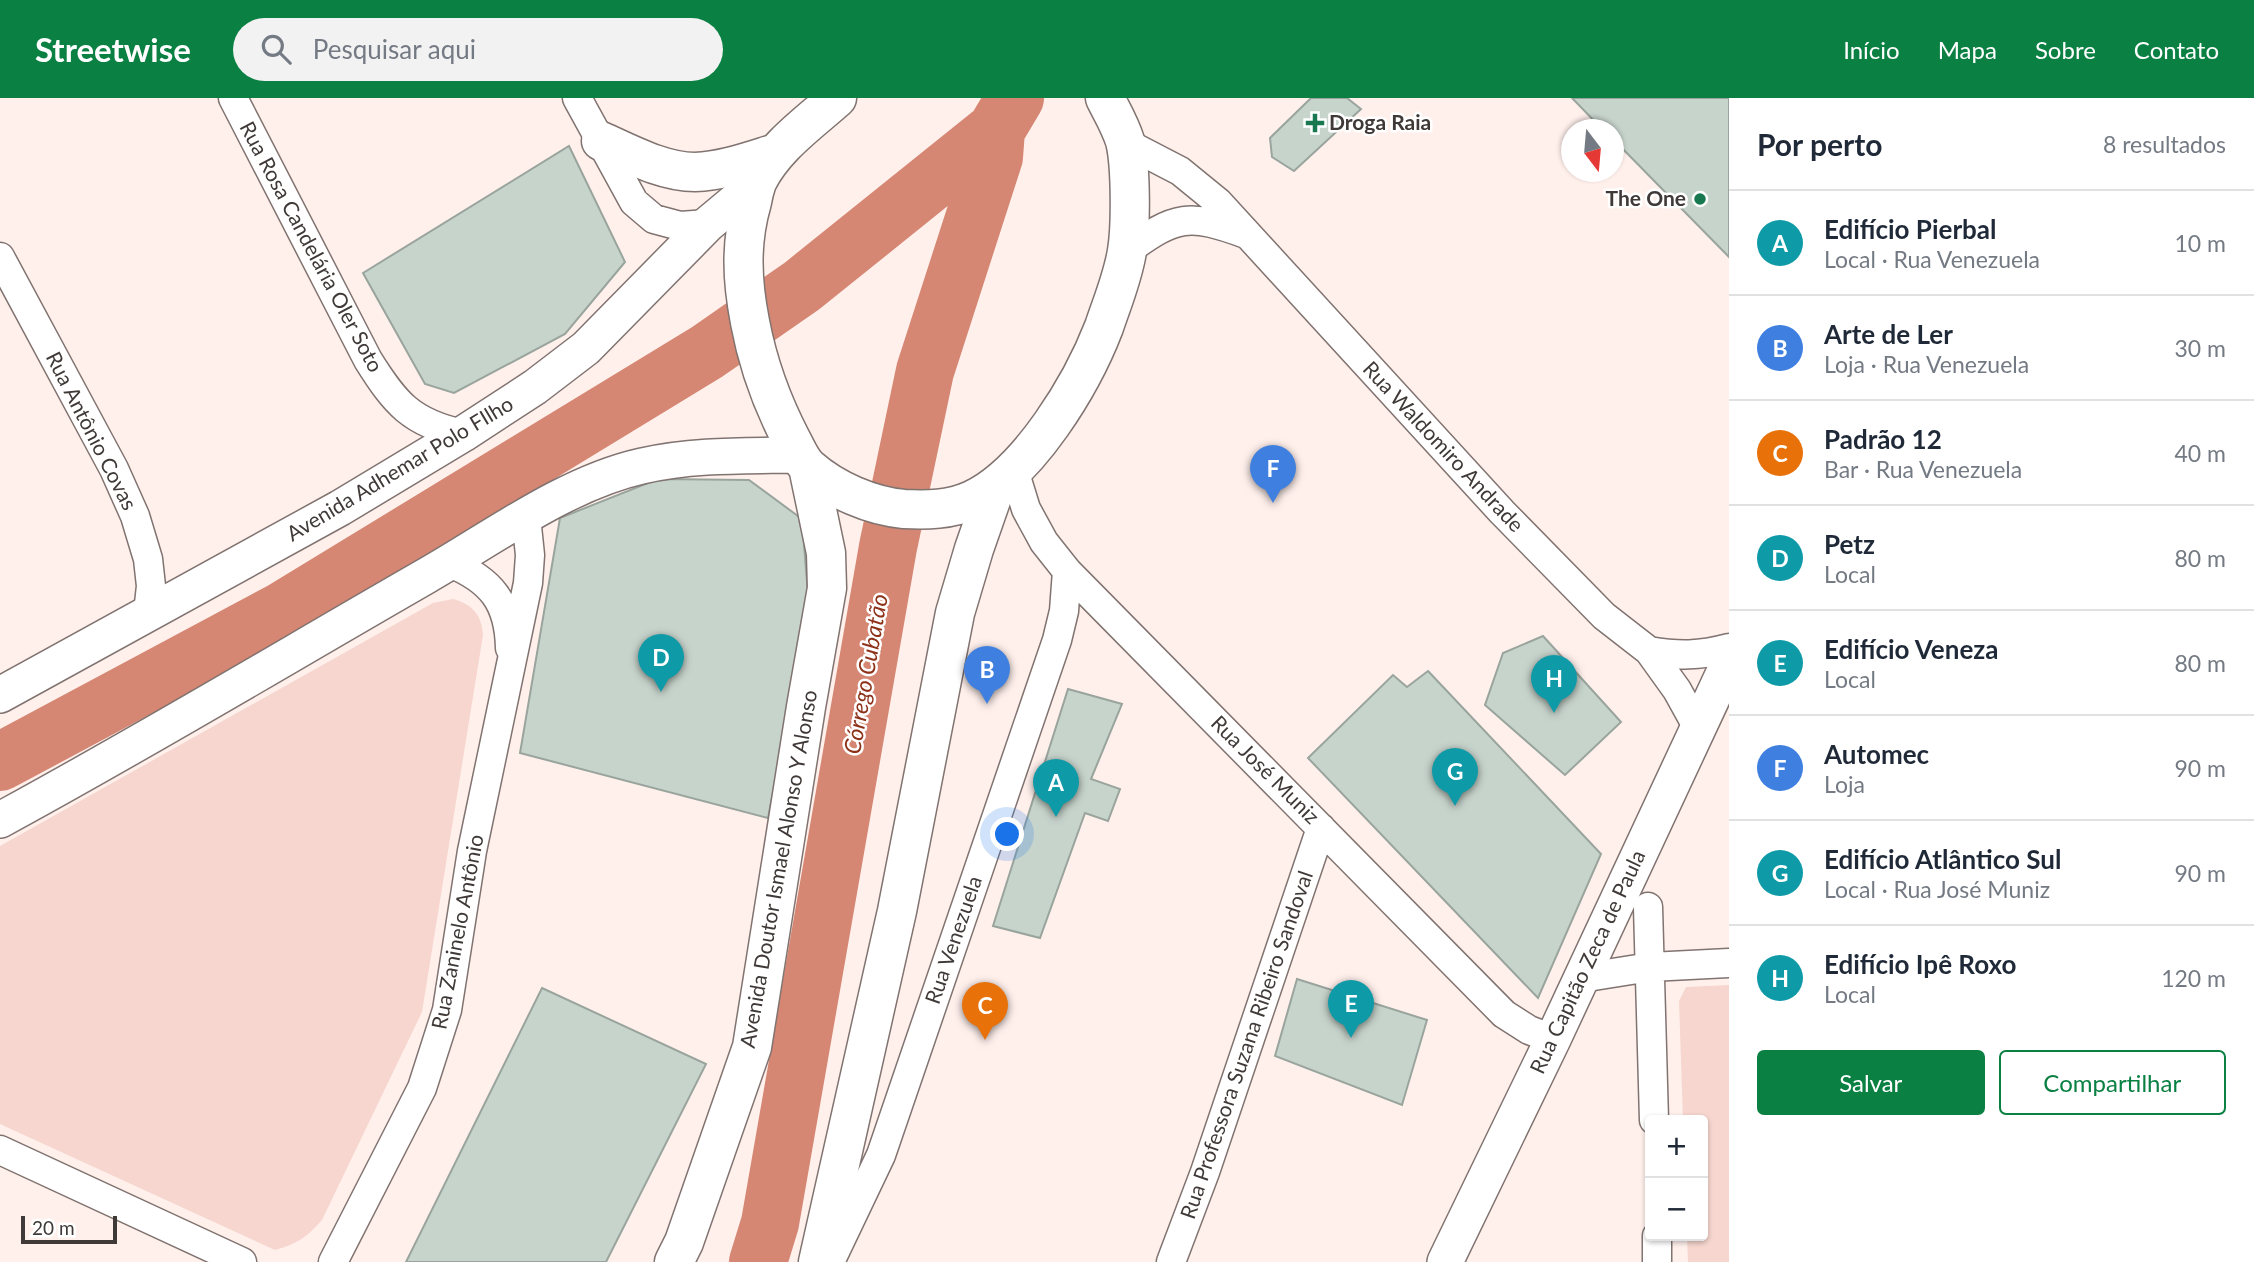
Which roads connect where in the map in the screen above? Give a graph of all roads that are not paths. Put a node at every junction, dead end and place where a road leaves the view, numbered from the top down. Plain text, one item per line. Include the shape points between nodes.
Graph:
1 (233, 98) edge
2 (577, 98) edge
3 (836, 98) edge
4 (1117, 116) edge
5 (601, 141) junction
6 (767, 168) junction
7 (708, 225) junction
8 (1246, 234) junction
9 (1127, 251) junction
10 (0, 257) edge
11 (463, 434) junction
12 (804, 461) junction
13 (1005, 478) junction
14 (526, 517) junction
15 (450, 562) junction
16 (1067, 571) junction
17 (148, 613) junction
18 (1729, 648) edge
19 (1649, 651) junction
20 (1729, 662) edge
21 (510, 665) junction
22 (0, 695) edge
23 (1698, 728) junction
24 (0, 820) edge
25 (1321, 828) junction
26 (1648, 907) dead end
27 (1729, 963) edge
28 (1650, 967) junction
29 (1581, 978) junction
30 (1553, 1039) junction
31 (1654, 1115) edge
32 (0, 1150) edge
33 (1657, 1241) edge
34 (242, 1262) edge
35 (332, 1262) edge
36 (674, 1262) edge
37 (818, 1262) edge
38 (830, 1262) edge
39 (1171, 1262) edge
40 (1445, 1262) edge
41 (1657, 1262) edge

1 - 11 street, Rua Rosa Candelária Oler Soto via 385,387 409,414 439,429
2 - 5 street
3 - 6 main road
4 - 8 street, Rua Waldomiro Andrade via 1218,202
4 - 9 main road via 1130,194
5 - 6 main road via 655,164 694,172
5 - 7 street via 634,202 654,219 680,226
6 - 7 street, Avenida Adhemar Polo FIlho
6 - 12 main road via 743,236 742,266 756,355 777,412
7 - 11 street, Avenida Adhemar Polo FIlho via 586,348
8 - 9 street, Rua Waldomiro Andrade via 1192,220 1157,229
8 - 19 street, Rua Waldomiro Andrade via 1502,512 1604,616
9 - 13 main road via 1095,349 1070,396
10 - 17 street, Rua Antônio Covas via 135,516 148,559
11 - 17 street, Avenida Adhemar Polo FIlho via 340,508
12 - 13 main road via 839,488 886,507 952,507
12 - 14 street via 695,458 641,466 563,495
12 - 36 main road, Avenida Doutor Ismael Alonso Y Alonso via 826,553 827,588 752,1047
13 - 16 street, Rua José Muniz
13 - 37 main road via 974,549 955,613 897,911
14 - 15 street
14 - 21 street, Rua Zaninelo Antônio via 528,583
15 - 21 street, Rua Zaninelo Antônio via 473,572 492,590 505,612
15 - 24 street
16 - 25 street, Rua José Muniz
16 - 38 street, Rua Venezuela via 1057,640 881,1155
17 - 22 street, Avenida Adhemar Polo FIlho
18 - 19 street via 1703,655
19 - 23 street, Rua Waldomiro Andrade
20 - 23 street, Rua Capitão Zeca de Paula
21 - 35 street, Rua Zaninelo Antônio via 472,850 447,1010 422,1087
23 - 29 street, Rua Capitão Zeca de Paula
25 - 30 street, Rua José Muniz via 1504,1014
25 - 39 street, Rua Professora Suzana Ribeiro Sandoval
26 - 28 street
27 - 28 street
28 - 29 street
28 - 31 street
29 - 30 street, Rua Capitão Zeca de Paula
30 - 40 street, Rua Capitão Zeca de Paula
32 - 34 street
33 - 41 street

